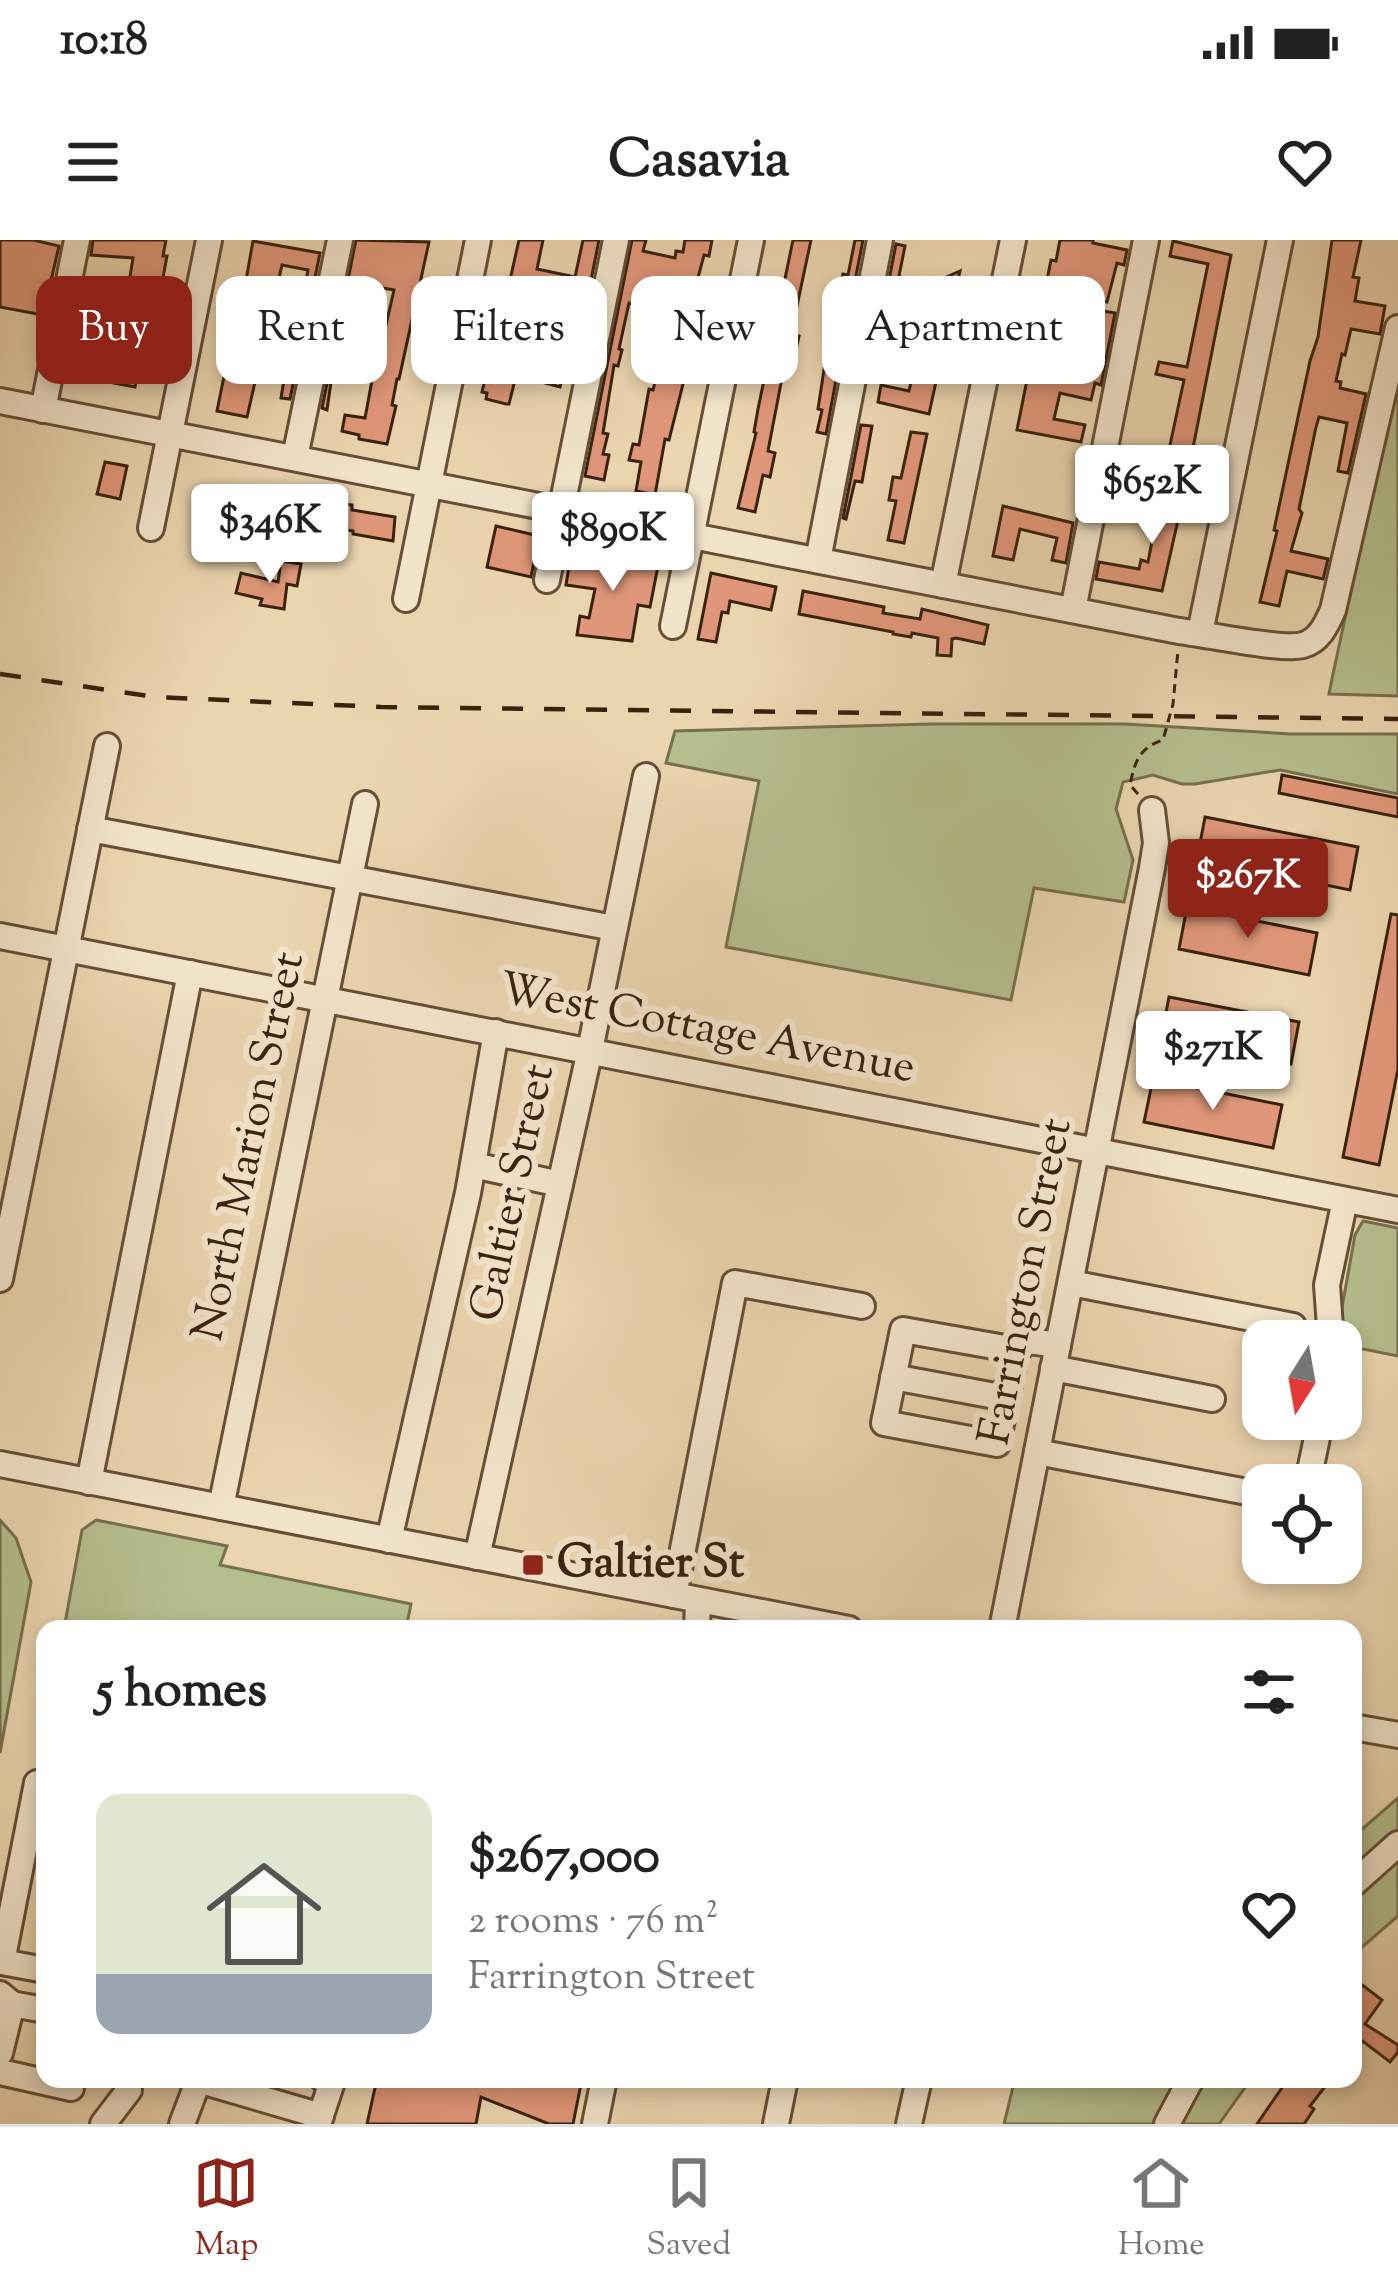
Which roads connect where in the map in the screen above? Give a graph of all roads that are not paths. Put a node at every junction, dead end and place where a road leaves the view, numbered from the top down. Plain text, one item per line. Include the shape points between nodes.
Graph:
1 (77, 240) edge
2 (208, 240) edge
3 (340, 240) edge
4 (478, 240) edge
5 (616, 240) edge
6 (751, 240) edge
7 (880, 240) edge
8 (1013, 240) edge
9 (1146, 240) edge
10 (1280, 240) edge
11 (1398, 328) edge
12 (0, 401) edge
13 (43, 410) junction
14 (170, 433) junction
15 (295, 457) junction
16 (429, 483) junction
17 (561, 511) junction
18 (151, 528) dead end
19 (693, 536) junction
20 (818, 560) junction
21 (548, 580) dead end
22 (943, 585) junction
23 (406, 599) dead end
24 (1073, 610) junction
25 (673, 626) dead end
26 (1199, 633) junction
27 (107, 746) dead end
28 (646, 776) dead end
29 (364, 804) dead end
30 (1152, 810) road end
31 (90, 830) junction
32 (350, 877) junction
33 (614, 928) junction
34 (0, 936) edge
35 (66, 949) junction
36 (190, 973) junction
37 (325, 999) junction
38 (496, 1032) junction
39 (590, 1050) junction
40 (1097, 1151) junction
41 (472, 1165) junction
42 (560, 1184) junction
43 (1345, 1200) junction
44 (1398, 1210) edge
45 (0, 1279) edge
46 (1071, 1283) junction
47 (862, 1306) dead end
48 (1261, 1320) edge
49 (1329, 1320) edge
50 (1016, 1350) junction
51 (1056, 1357) junction
52 (893, 1377) junction
53 (1006, 1398) junction
54 (1212, 1400) dead end
55 (1037, 1453) junction
56 (0, 1464) edge
57 (89, 1482) junction
58 (1242, 1491) edge
59 (221, 1507) junction
60 (389, 1540) junction
61 (477, 1557) junction
62 (686, 1597) junction
63 (748, 1619) edge
64 (694, 1620) edge
65 (1004, 1620) edge
66 (1362, 1728) edge
67 (1398, 1735) edge
68 (36, 1788) edge
69 (1398, 1844) edge
70 (1362, 1876) edge
71 (1, 1968) edge
72 (36, 1970) edge
73 (4, 2000) edge
74 (36, 2008) edge
75 (0, 2053) edge
76 (0, 2072) edge
77 (36, 2080) edge
78 (195, 2088) edge
79 (222, 2088) edge
80 (330, 2088) edge
81 (602, 2088) edge
82 (783, 2088) edge
83 (917, 2088) edge
84 (1186, 2088) edge
85 (129, 2090) dead end
86 (320, 2120) edge
87 (103, 2124) edge
88 (182, 2124) edge
89 (595, 2124) edge
90 (776, 2124) edge
91 (909, 2124) edge
92 (1167, 2124) edge

1 - 13 street
2 - 14 street
3 - 15 street
4 - 16 street
5 - 17 street
6 - 19 street
7 - 20 street
8 - 22 street
9 - 24 street
10 - 26 street
11 - 26 street via 1323,632 1287,647
12 - 13 street
13 - 14 street
14 - 15 street
14 - 18 street
15 - 16 street
16 - 17 street
16 - 23 street
17 - 19 street
17 - 21 street
19 - 20 street
19 - 25 street
20 - 22 street
22 - 24 street
24 - 26 street
27 - 31 street
28 - 33 street, Galtier Street
29 - 32 street, North Marion Street
30 - 40 street, Farrington Street via 1156,843
31 - 32 street
31 - 35 street
32 - 33 street
32 - 37 street, North Marion Street
33 - 39 street, Galtier Street
34 - 35 street, West Cottage Avenue
35 - 36 street, West Cottage Avenue
35 - 45 street
36 - 37 street, West Cottage Avenue
36 - 57 street
37 - 38 street, West Cottage Avenue
37 - 59 street, North Marion Street
38 - 39 street, West Cottage Avenue
38 - 41 street
39 - 40 street, West Cottage Avenue
39 - 42 street, Galtier Street
40 - 43 street, West Cottage Avenue
40 - 46 street, Farrington Street
41 - 42 street
41 - 60 street
42 - 61 street, Galtier Street
43 - 44 street, West Cottage Avenue
43 - 49 street via 1327,1286
46 - 48 street
46 - 51 street, Farrington Street
47 - 62 street via 735,1283
50 - 51 street via 1029,1341
50 - 52 street via 903,1330
50 - 53 street
51 - 54 street
51 - 55 street, Farrington Street
52 - 53 street
52 - 53 street via 884,1423 997,1444
55 - 58 street
55 - 65 street, Farrington Street
56 - 57 street
57 - 59 street
59 - 60 street
60 - 61 street
61 - 62 street
62 - 63 street
62 - 64 street
66 - 67 street
68 - 71 street
69 - 70 street
71 - 72 street
73 - 74 street
73 - 75 street
76 - 77 street
78 - 88 street
79 - 86 street
80 - 86 street
81 - 89 street
82 - 90 street
83 - 91 street
84 - 92 street
85 - 87 street

